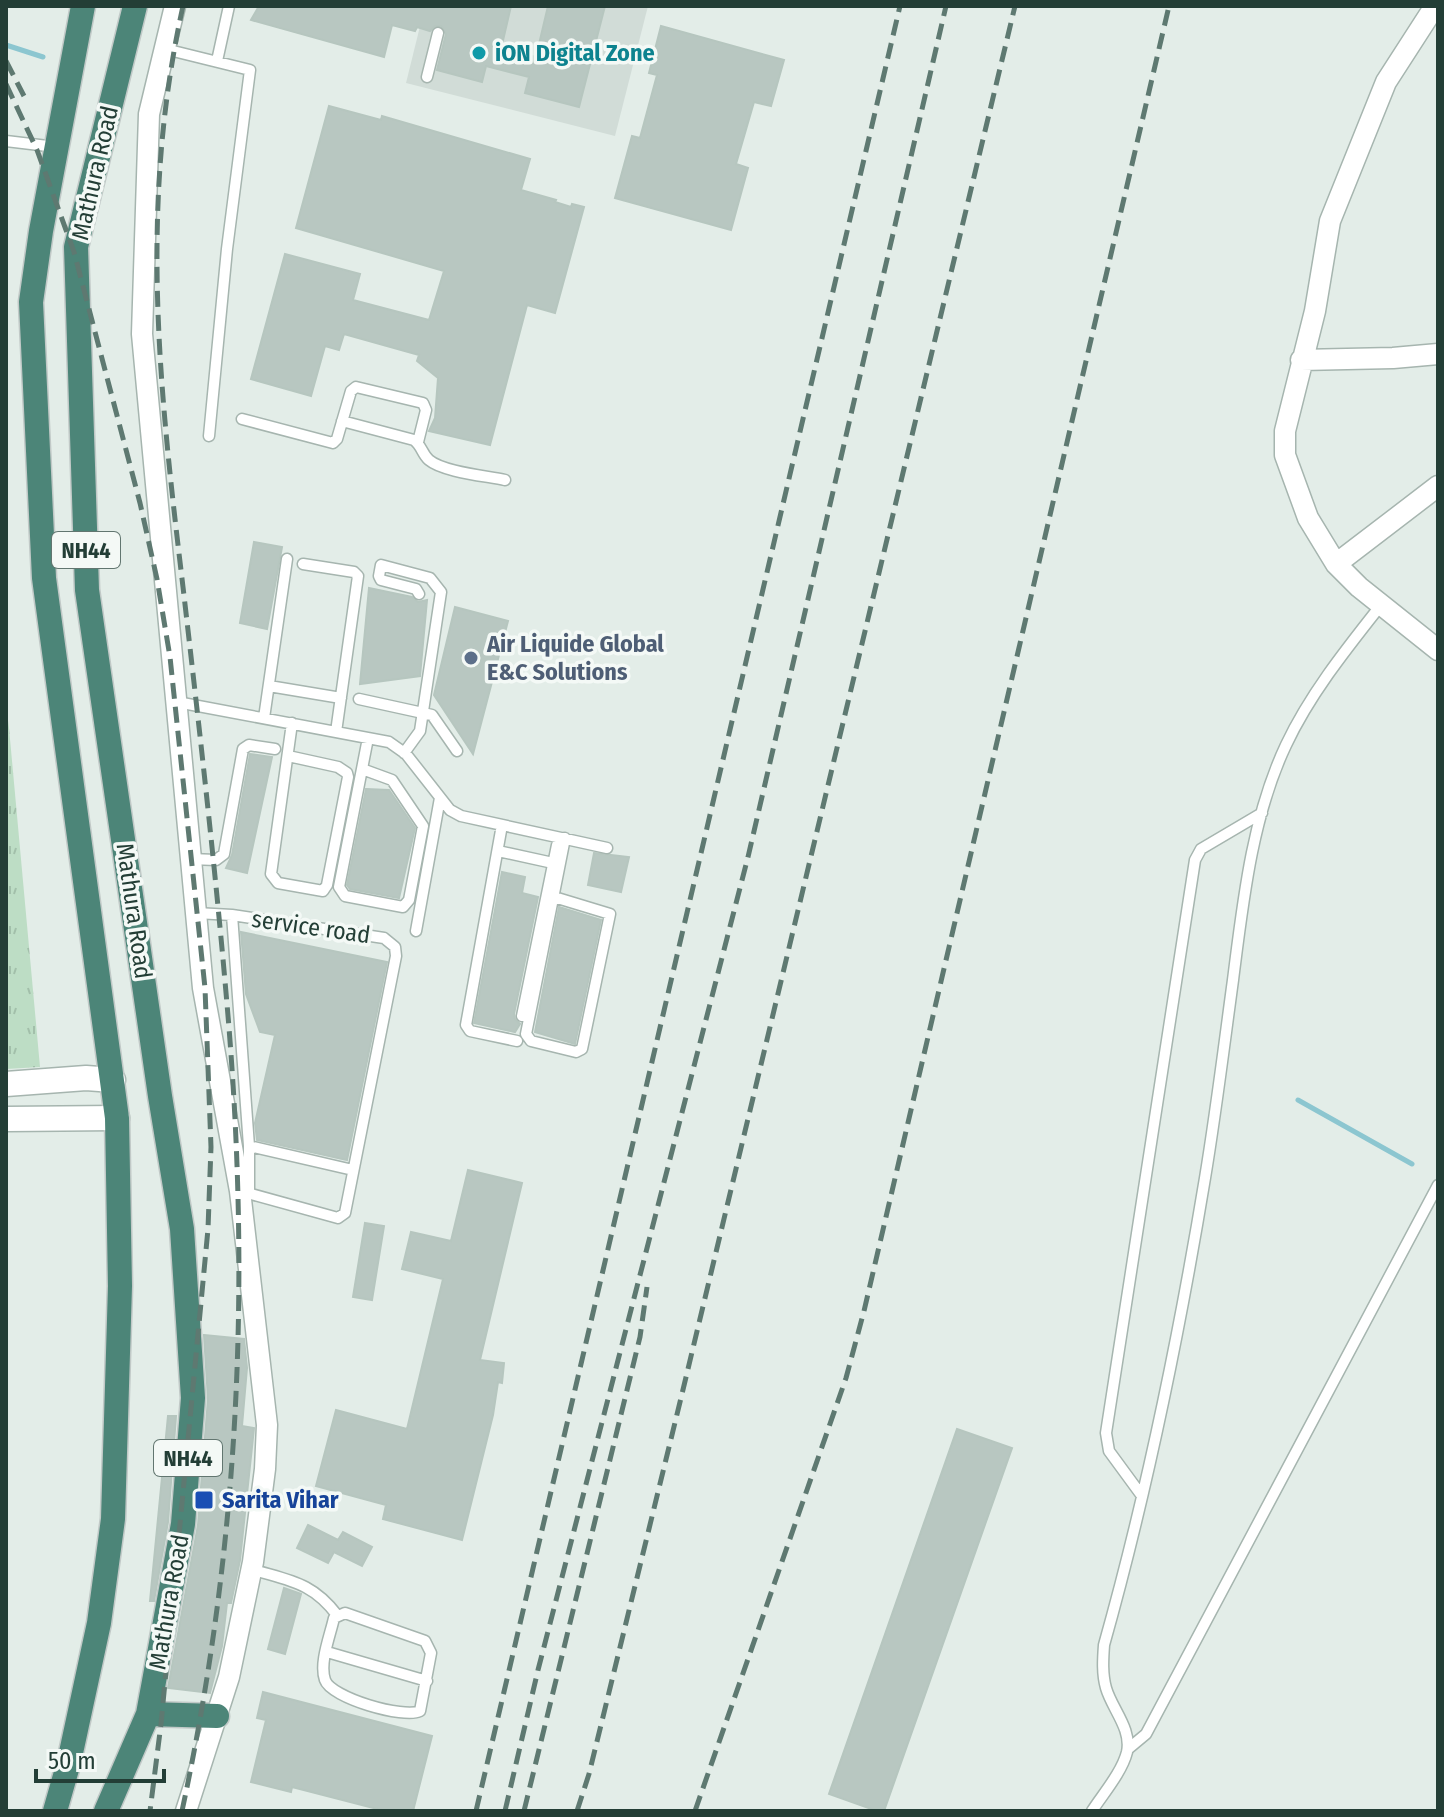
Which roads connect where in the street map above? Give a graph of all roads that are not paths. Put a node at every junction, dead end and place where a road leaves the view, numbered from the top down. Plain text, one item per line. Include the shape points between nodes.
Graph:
1 (83, 6) edge
2 (135, 6) edge
3 (175, 6) edge
4 (229, 6) edge
5 (1435, 6) edge
6 (438, 33) dead end
7 (165, 49) junction
8 (217, 61) junction
9 (427, 77) dead end
10 (6, 141) edge
11 (56, 147) junction
12 (1438, 354) edge
13 (1301, 360) junction
14 (242, 419) dead end
15 (342, 421) junction
16 (209, 436) dead end
17 (418, 442) junction
18 (505, 480) dead end
19 (1438, 486) edge
20 (287, 559) dead end
21 (303, 564) dead end
22 (1336, 564) junction
23 (419, 594) dead end
24 (1381, 605) junction
25 (1438, 650) edge
26 (269, 686) junction
27 (341, 698) junction
28 (359, 699) dead end
29 (177, 702) junction
30 (423, 712) junction
31 (264, 718) junction
32 (292, 723) junction
33 (336, 732) junction
34 (368, 738) junction
35 (275, 749) dead end
36 (457, 751) dead end
37 (404, 753) junction
38 (288, 756) junction
39 (362, 769) junction
40 (440, 798) junction
41 (1262, 813) junction
42 (502, 825) junction
43 (562, 838) junction
44 (607, 848) dead end
45 (498, 851) junction
46 (191, 859) junction
47 (553, 863) junction
48 (554, 897) junction
49 (196, 913) junction
50 (232, 915) junction
51 (416, 931) dead end
52 (522, 1016) dead end
53 (517, 1041) dead end
54 (113, 1080) junction
55 (6, 1084) edge
56 (117, 1118) junction
57 (6, 1119) edge
58 (249, 1146) junction
59 (353, 1170) junction
60 (1438, 1185) edge
61 (244, 1192) junction
62 (1142, 1496) junction
63 (251, 1569) junction
64 (337, 1615) junction
65 (327, 1652) junction
66 (427, 1681) junction
67 (148, 1714) junction
68 (217, 1716) junction
69 (1128, 1749) junction
70 (55, 1811) edge
71 (106, 1811) edge
72 (186, 1811) edge
73 (1092, 1811) edge

1 - 11 highway, Mathura Road / NH44
2 - 67 highway, Mathura Road / NH44 via 76,247 87,590 182,1229 193,1398 183,1524
3 - 7 street
4 - 8 lane
5 - 13 street via 1386,82 1330,221
6 - 9 lane
7 - 8 lane
7 - 29 street via 149,114 142,334
8 - 16 lane via 250,70
10 - 11 lane
11 - 54 highway, Mathura Road / NH44 via 31,302 44,578
12 - 13 street
13 - 22 street via 1285,455 1308,518
14 - 15 lane via 329,443 337,439
15 - 17 lane
15 - 17 lane via 353,388 423,403
17 - 18 lane via 438,465
19 - 22 street
20 - 26 lane
21 - 27 lane via 358,576
22 - 24 street
23 - 30 lane via 381,580 381,565 430,578 441,592
24 - 25 street
24 - 41 lane via 1337,661 1286,744
26 - 27 lane
26 - 31 lane
27 - 33 lane
28 - 30 lane
29 - 31 lane
29 - 46 street
30 - 36 lane via 437,721
30 - 37 lane via 418,736
31 - 32 lane
32 - 33 lane
32 - 38 lane
33 - 34 lane
34 - 37 lane via 389,742
34 - 39 lane
35 - 46 lane via 243,749 224,854 216,860
37 - 40 lane
38 - 38 lane via 271,874 278,883 323,891 347,773
39 - 39 lane via 392,780 423,826 409,900 403,907 345,896 340,890
40 - 42 lane via 461,816
40 - 51 lane
41 - 62 lane via 1241,914 1205,1180
41 - 62 lane via 1201,849 1195,860 1106,1433 1109,1451
42 - 43 lane
42 - 45 lane
43 - 44 lane
43 - 47 lane
43 - 48 lane
45 - 47 lane
45 - 53 lane via 466,1025 470,1031
46 - 49 street
47 - 52 lane
48 - 48 lane via 526,1034 531,1041 576,1052 582,1049 610,914
49 - 50 lane
49 - 61 street via 203,988
50 - 58 lane, service road
50 - 59 lane, service road via 384,938 395,947
54 - 55 street
54 - 56 highway, Mathura Road / NH44
56 - 57 street
56 - 70 highway, Mathura Road / NH44 via 120,1286 113,1519 99,1623
58 - 59 lane
58 - 61 lane, service road
59 - 61 lane, service road via 345,1213 338,1218
60 - 69 lane via 1146,1734
61 - 63 street via 267,1425
62 - 69 lane via 1102,1661 1106,1689
63 - 64 lane via 311,1588
63 - 68 street
64 - 65 lane
64 - 66 lane via 345,1613 425,1641 431,1653
65 - 66 lane
65 - 66 lane via 325,1681 343,1697 414,1714 422,1707
67 - 68 highway
67 - 71 highway, Mathura Road / NH44
68 - 72 street
69 - 73 lane

